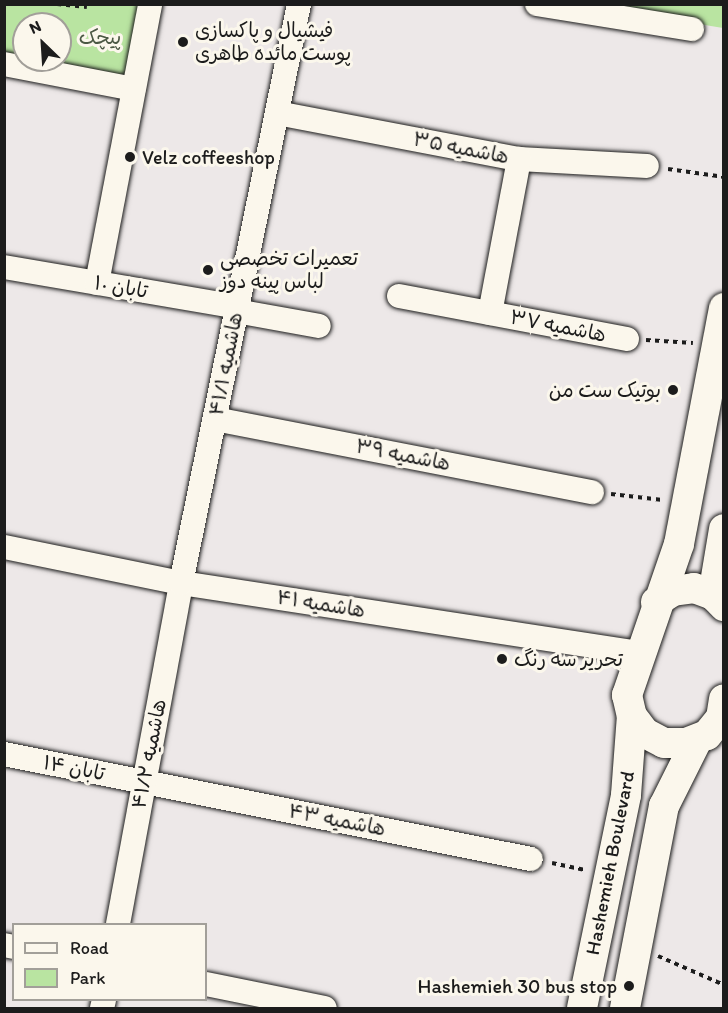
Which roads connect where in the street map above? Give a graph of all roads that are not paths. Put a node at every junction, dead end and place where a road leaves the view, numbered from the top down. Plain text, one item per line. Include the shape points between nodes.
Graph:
1 (150, 4) edge
2 (299, 4) edge
3 (537, 4) edge
4 (692, 30) dead end
5 (4, 64) edge
6 (134, 89) junction
7 (277, 113) junction
8 (519, 159) junction
9 (647, 166) road end
10 (4, 267) edge
11 (97, 283) junction
12 (399, 296) dead end
13 (723, 308) edge
14 (237, 309) junction
15 (490, 313) junction
16 (319, 326) dead end
17 (627, 339) road end
18 (215, 419) junction
19 (592, 492) road end
20 (723, 529) edge
21 (4, 548) edge
22 (181, 583) junction
23 (718, 600) edge
24 (656, 602) junction
25 (638, 653) junction
26 (723, 699) edge
27 (632, 716) junction
28 (709, 737) edge
29 (4, 754) edge
30 (144, 782) junction
31 (531, 859) road end
32 (118, 923) edge
33 (207, 984) edge
34 (325, 1008) edge
35 (582, 1008) edge
36 (625, 1008) edge

1 - 6 street
2 - 7 street, هاشمیه ۴۱/۱
3 - 4 street
5 - 6 street
6 - 11 street
7 - 8 street, هاشمیه ۳۵
7 - 14 street, هاشمیه ۴۱/۱
8 - 9 street, هاشمیه ۳۵
8 - 15 street
10 - 11 street, تابان ۱۰
11 - 14 street, تابان ۱۰
12 - 15 street, هاشمیه ۳۷
13 - 24 main road via 679,544
14 - 16 street, تابان ۱۰
14 - 18 street, هاشمیه ۴۱/۱
15 - 17 street, هاشمیه ۳۷
18 - 19 street, هاشمیه ۳۹
18 - 22 street, هاشمیه ۴۱/۱
20 - 23 main road
21 - 22 street, هاشمیه ۴۱
22 - 25 street, هاشمیه ۴۱
22 - 30 street, هاشمیه ۴۱/۲
23 - 24 main road via 694,588 674,591
24 - 25 main road, Hashemieh Boulevard
25 - 27 main road, Hashemieh Boulevard via 627,695
26 - 28 main road, Hashemieh Boulevard via 721,718
27 - 28 main road via 645,733 664,743
27 - 35 main road, Hashemieh Boulevard via 626,795
28 - 36 main road, Hashemieh Boulevard via 664,806
29 - 30 street, تابان ۱۴
30 - 31 street, هاشمیه ۴۳
30 - 32 street, هاشمیه ۴۱/۲
33 - 34 street

